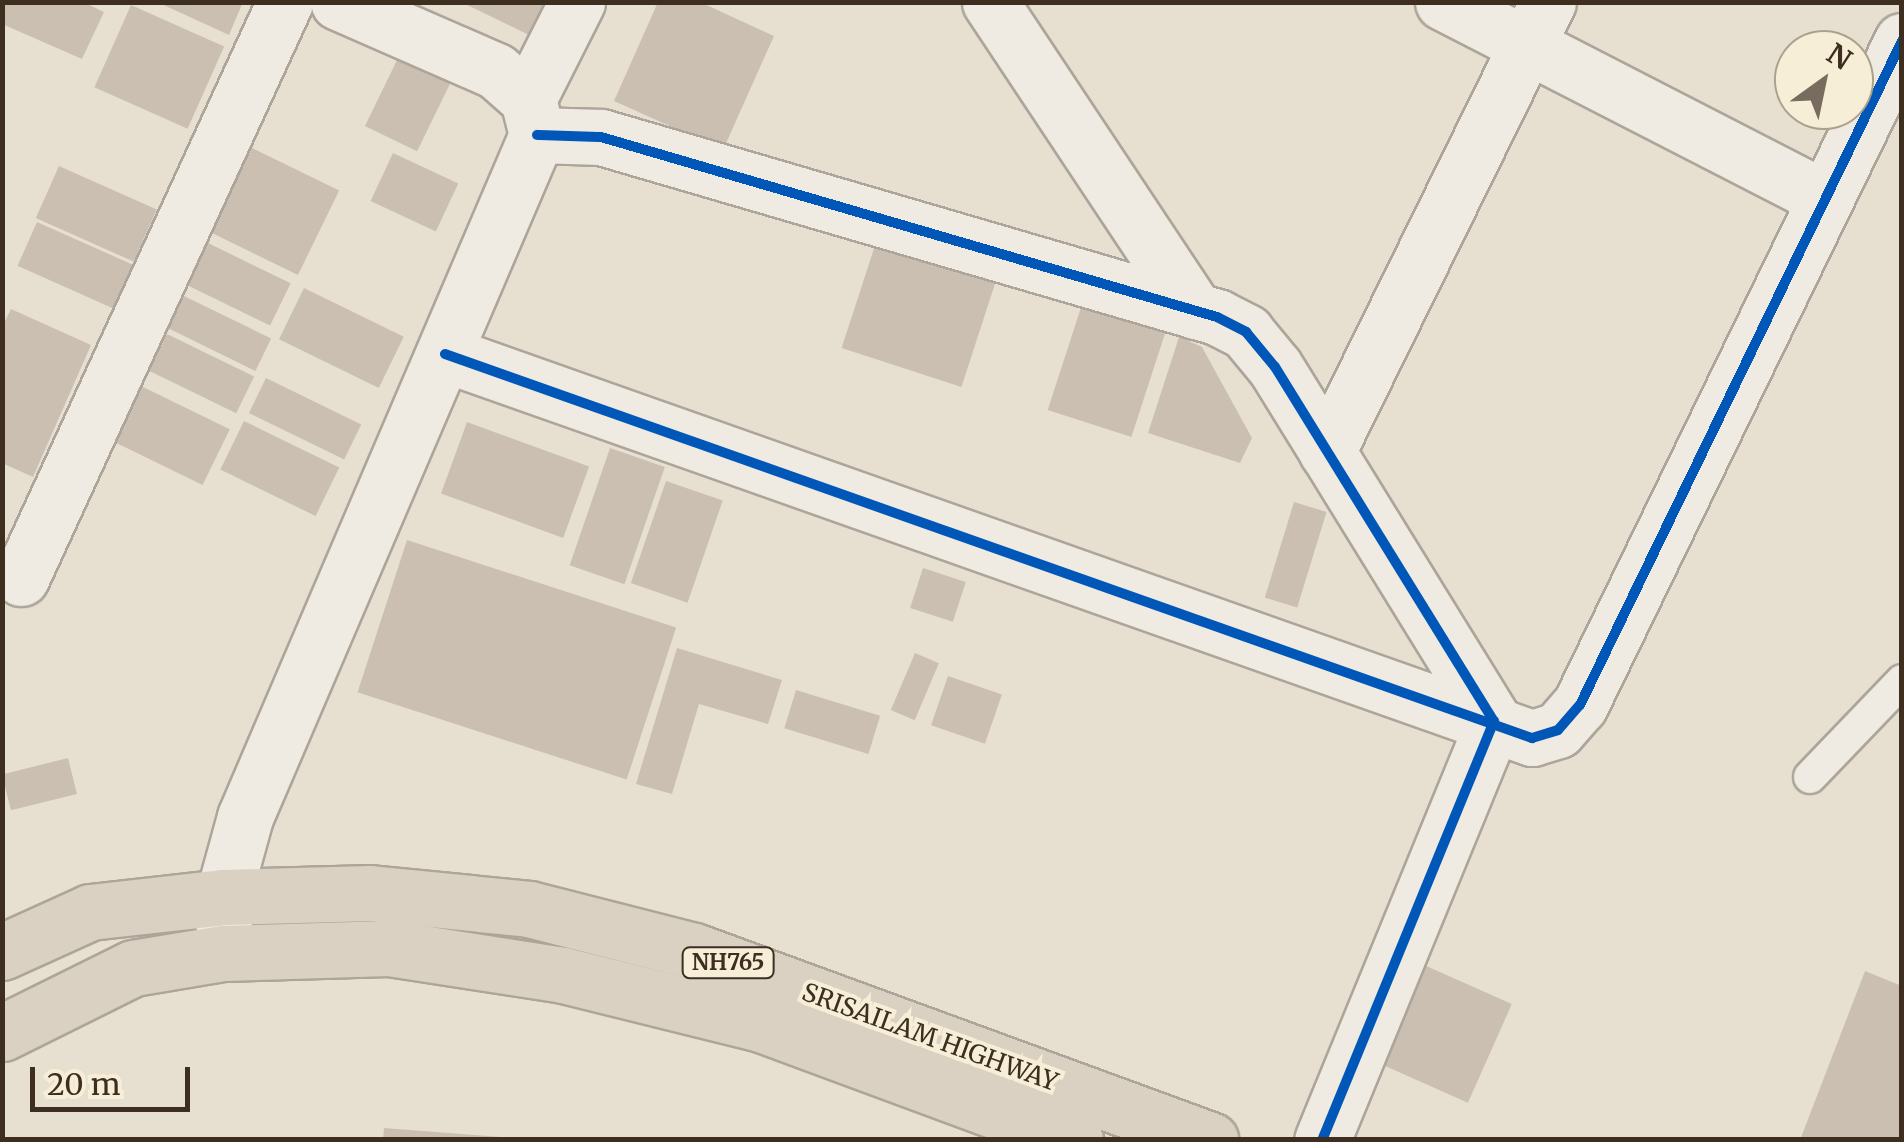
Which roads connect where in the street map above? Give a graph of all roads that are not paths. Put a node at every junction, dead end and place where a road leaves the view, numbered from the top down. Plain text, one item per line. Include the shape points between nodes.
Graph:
1 (284, 2) edge
2 (338, 2) edge
3 (577, 2) edge
4 (990, 2) edge
5 (1442, 2) edge
6 (1538, 24) edge
7 (1902, 41) edge
8 (532, 116) junction
9 (1826, 198) junction
10 (1195, 311) junction
11 (445, 354) junction
12 (1327, 452) junction
13 (22, 578) dead end
14 (1902, 680) edge
15 (1494, 721) junction
16 (1810, 777) dead end
17 (223, 897) junction
18 (2, 952) edge
19 (224, 953) junction
20 (2, 1033) edge
21 (1075, 1140) edge
22 (1210, 1140) edge
23 (1322, 1140) edge

1 - 13 street
2 - 8 street via 496,71
3 - 8 street
4 - 10 street
5 - 6 street
6 - 9 street
6 - 12 street
7 - 9 street
8 - 10 street
8 - 11 street
9 - 15 street via 1580,705 1558,730 1532,738
10 - 12 street via 1246,332
11 - 15 street
11 - 17 street via 246,817
12 - 15 street
14 - 16 lane
15 - 23 street
17 - 18 highway, SRISAILAM HIGHWAY / NH765 via 90,912
17 - 19 street
17 - 22 highway, SRISAILAM HIGHWAY / NH765 via 370,893 529,910 694,951
19 - 20 highway, SRISAILAM HIGHWAY / NH765 via 133,968
19 - 21 highway, SRISAILAM HIGHWAY / NH765 via 389,948 563,975 761,1024

